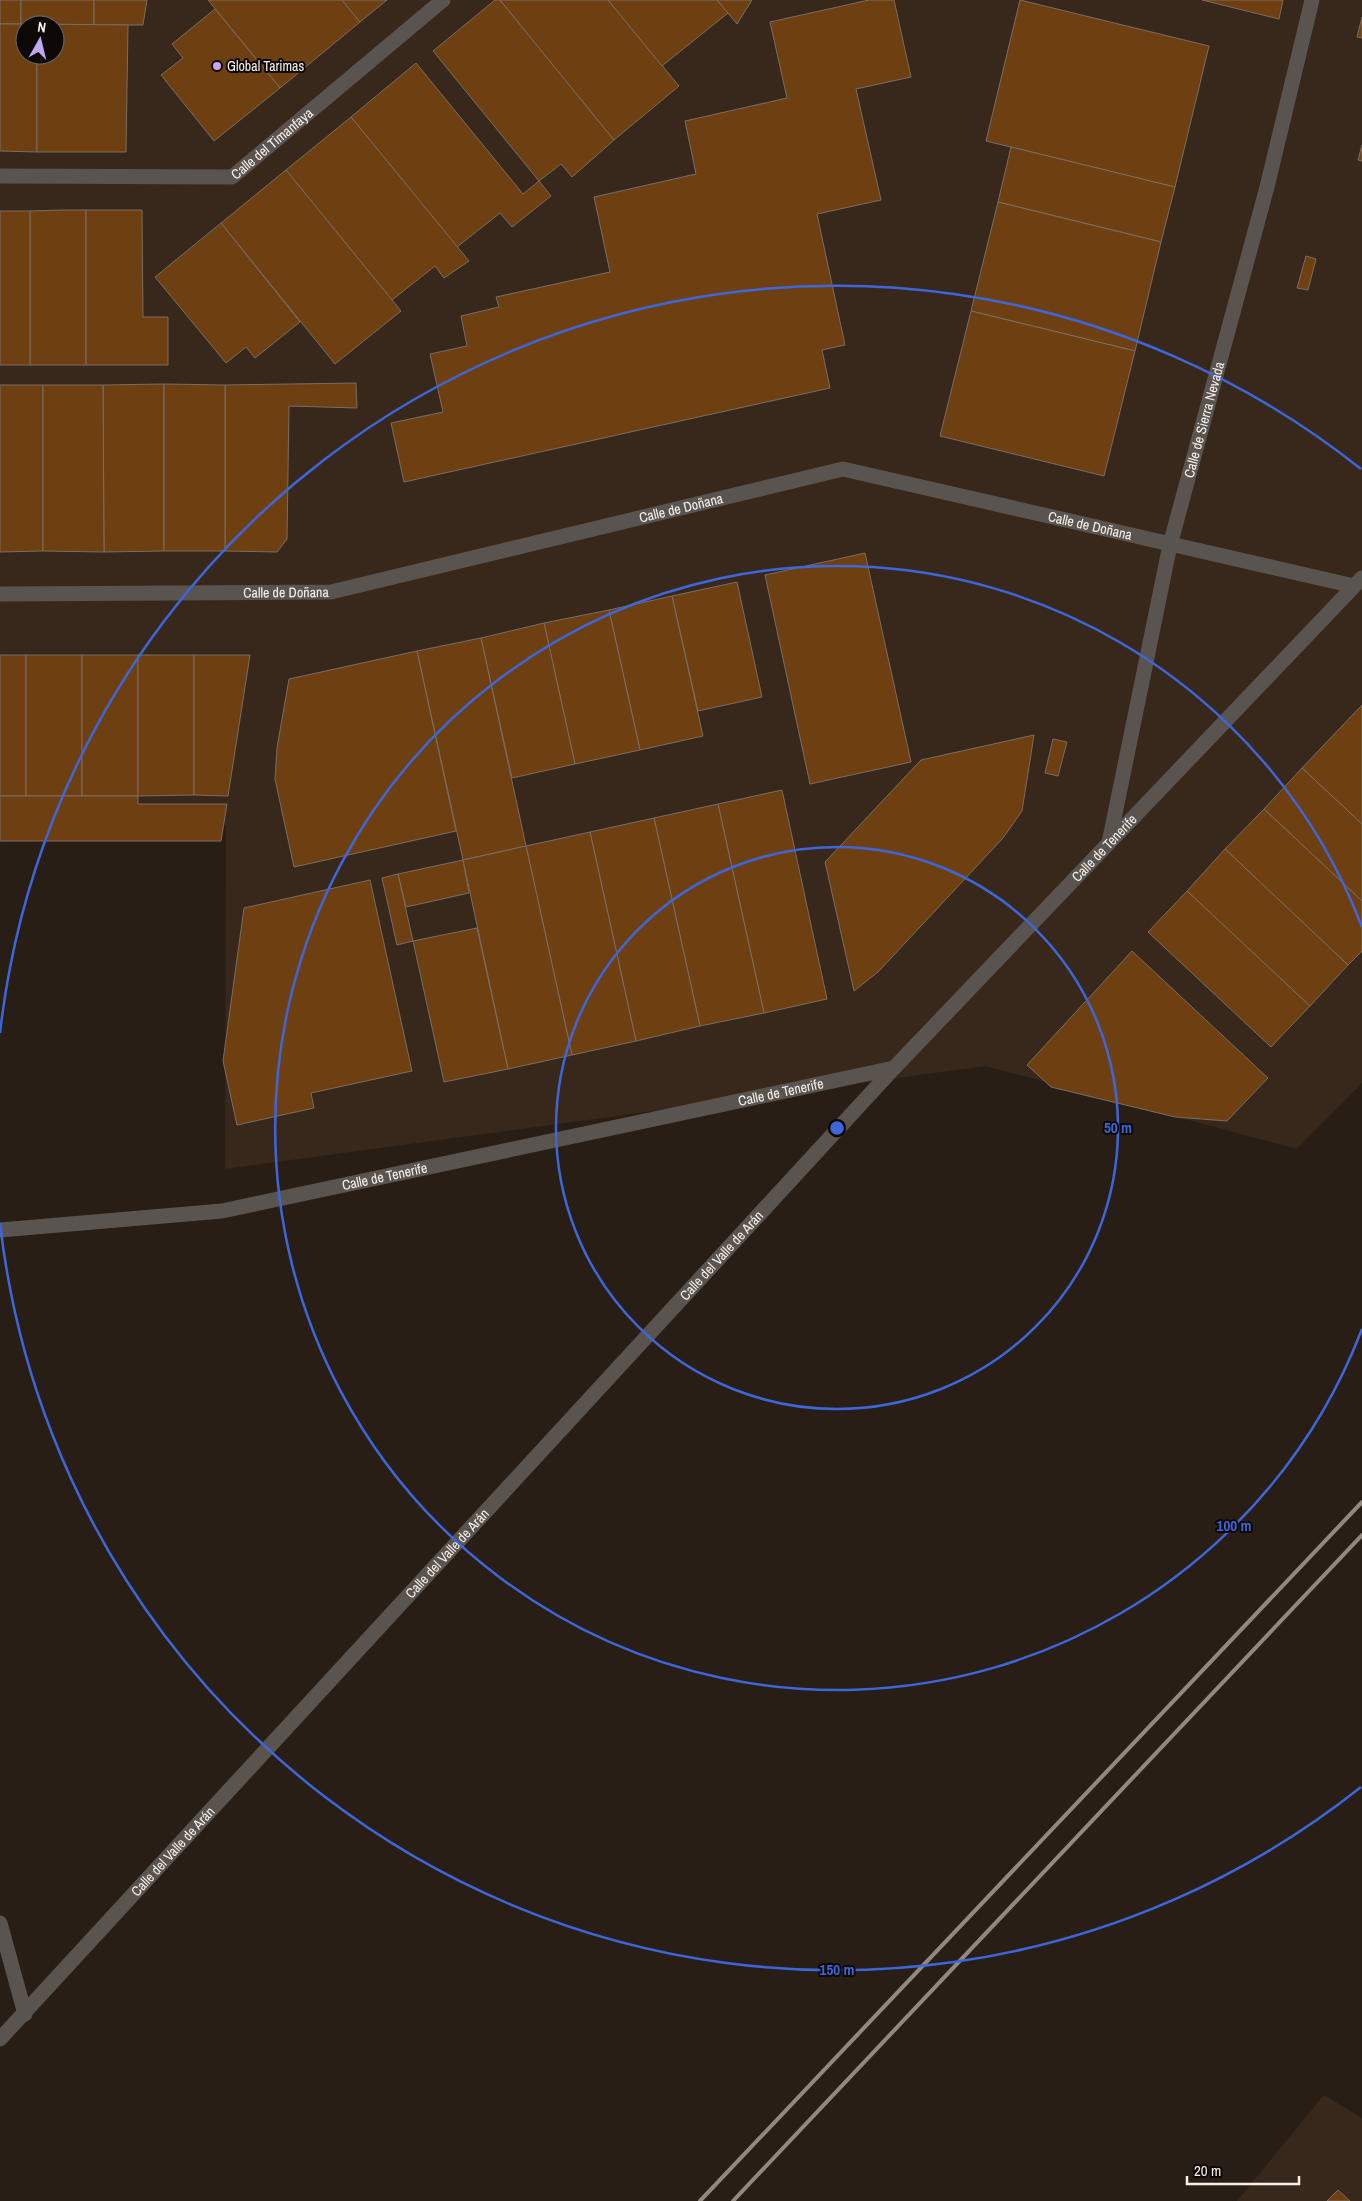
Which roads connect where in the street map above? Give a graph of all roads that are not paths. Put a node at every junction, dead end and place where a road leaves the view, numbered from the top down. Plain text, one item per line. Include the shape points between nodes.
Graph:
1 (443, 0) edge
2 (1312, 0) edge
3 (0, 176) edge
4 (1170, 544) junction
5 (1358, 582) edge
6 (0, 594) edge
7 (1109, 843) junction
8 (894, 1068) junction
9 (0, 1230) edge
10 (0, 1922) edge
11 (25, 2014) junction
12 (0, 2039) edge

1 - 3 street, Calle del Timanfaya via 232,177
2 - 4 street, Calle de Sierra Nevada via 1267,187
4 - 5 street, Calle de Doñana
4 - 6 street, Calle de Doñana via 843,469 331,592
4 - 7 street, Calle de Sierra Nevada
5 - 7 street, Calle de Tenerife
7 - 8 street, Calle de Tenerife
8 - 9 street, Calle de Tenerife via 222,1211
8 - 11 street, Calle del Valle de Arán
10 - 11 street
11 - 12 street, Calle del Valle de Arán

